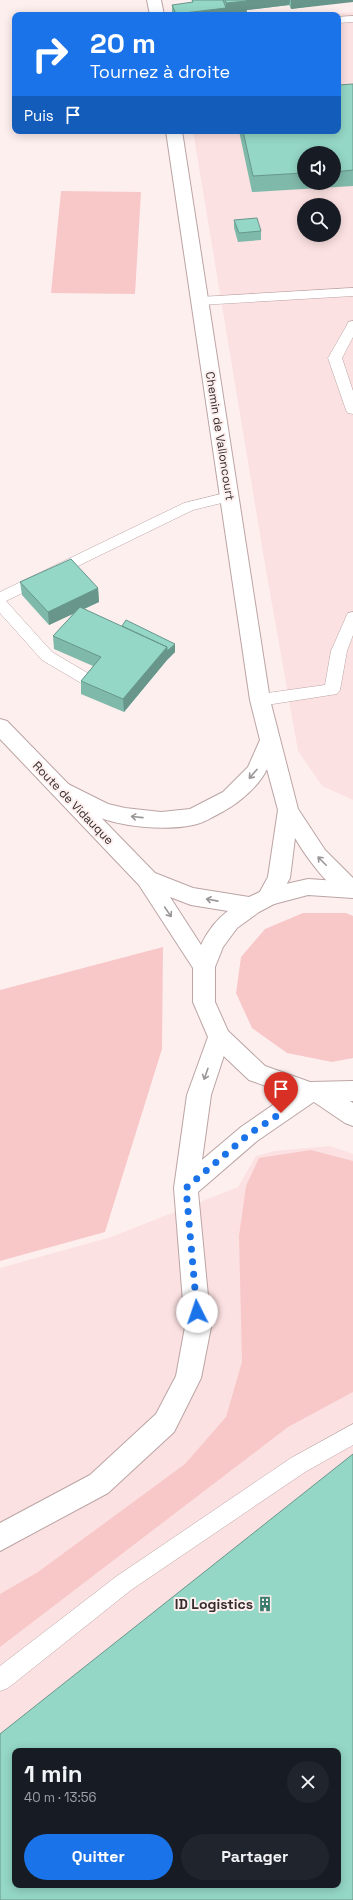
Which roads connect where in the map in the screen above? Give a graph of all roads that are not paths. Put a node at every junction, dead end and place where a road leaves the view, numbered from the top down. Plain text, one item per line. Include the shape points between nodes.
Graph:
1 (154, 0) edge
2 (156, 12) edge
3 (353, 19) edge
4 (341, 20) edge
5 (174, 134) edge
6 (353, 292) edge
7 (200, 301) junction
8 (353, 325) edge
9 (353, 410) edge
10 (229, 497) junction
11 (0, 598) edge
12 (0, 604) edge
13 (353, 617) edge
14 (86, 679) edge
15 (260, 700) junction
16 (0, 726) edge
17 (270, 740) junction
18 (59, 788) junction
19 (288, 810) junction
20 (147, 879) junction
21 (351, 889) edge
22 (259, 901) junction
23 (204, 967) junction
24 (219, 1037) junction
25 (353, 1091) edge
26 (315, 1093) junction
27 (353, 1116) edge
28 (186, 1188) junction
29 (353, 1434) edge
30 (0, 1538) edge
31 (0, 1680) edge

1 - 2 street
3 - 4 lane
5 - 7 street, Chemin de Valloncourt
6 - 7 lane
7 - 10 street, Chemin de Valloncourt
8 - 9 lane via 335,358
10 - 11 lane via 189,506
10 - 15 street, Chemin de Valloncourt
12 - 14 lane via 47,656
13 - 15 lane via 339,651 332,690
15 - 17 street, Chemin de Valloncourt
16 - 18 street, Route de Vidauque
17 -> 18 street via 256,771 230,798 193,816 161,820 125,816 102,810
17 - 19 street, Chemin de Valloncourt
18 - 20 street, Route de Vidauque
21 -> 19 street, Chemin de Valloncourt via 316,856
19 - 22 street, Chemin de Valloncourt via 279,878
22 -> 20 street, Route de Vidauque via 191,896
20 -> 23 street, Route de Vidauque
21 - 22 street via 308,887
22 - 23 street via 229,922 213,943
23 - 24 street via 204,1002
24 - 26 street via 257,1072
24 -> 28 street via 199,1095
25 - 26 street
26 - 27 street
26 - 28 street via 249,1134
28 - 30 street via 198,1327 188,1378 165,1423 99,1484
29 - 31 lane via 298,1465 124,1583

